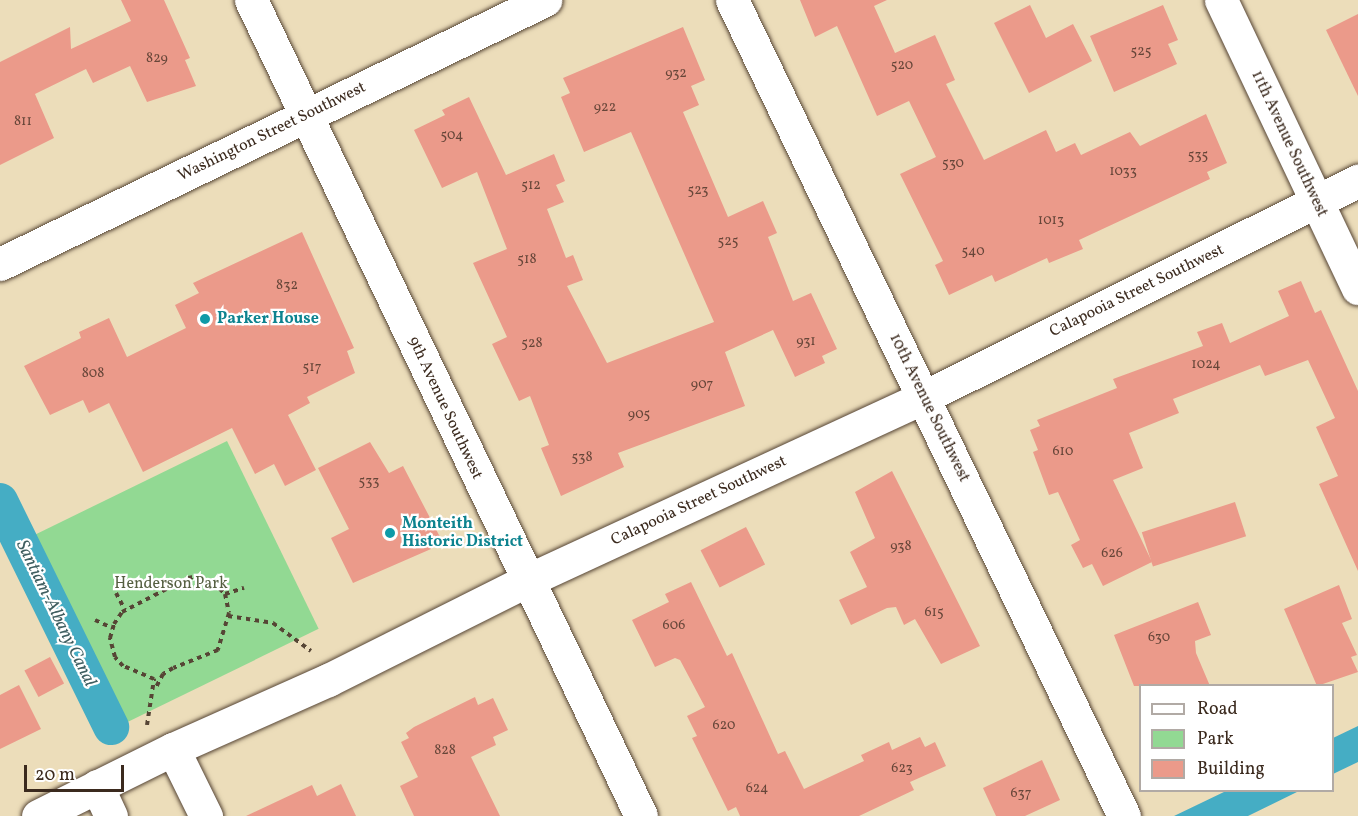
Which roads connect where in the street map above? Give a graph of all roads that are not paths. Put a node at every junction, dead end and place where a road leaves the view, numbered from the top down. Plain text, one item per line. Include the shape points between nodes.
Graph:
1 (251, 0) edge
2 (545, 0) edge
3 (732, 0) edge
4 (1221, 0) edge
5 (308, 116) junction
6 (1358, 181) edge
7 (1316, 202) junction
8 (0, 264) edge
9 (1358, 288) edge
10 (924, 397) junction
11 (526, 581) junction
12 (160, 756) junction
13 (97, 786) junction
14 (38, 816) edge
15 (111, 816) edge
16 (206, 816) edge
17 (641, 816) edge
18 (1124, 816) edge

1 - 5 street, 9th Avenue Southwest
2 - 5 street, Washington Street Southwest
3 - 10 street, 10th Avenue Southwest
4 - 7 street, 11th Avenue Southwest
5 - 8 street, Washington Street Southwest
5 - 11 street, 9th Avenue Southwest
6 - 7 street, Calapooia Street Southwest
7 - 9 street, 11th Avenue Southwest
7 - 10 street, Calapooia Street Southwest
10 - 11 street, Calapooia Street Southwest
10 - 18 street, 10th Avenue Southwest
11 - 12 street, Calapooia Street Southwest via 339,675
11 - 17 street, 9th Avenue Southwest
12 - 13 street, Calapooia Street Southwest
12 - 16 street
13 - 14 street, Calapooia Street Southwest
13 - 15 street

